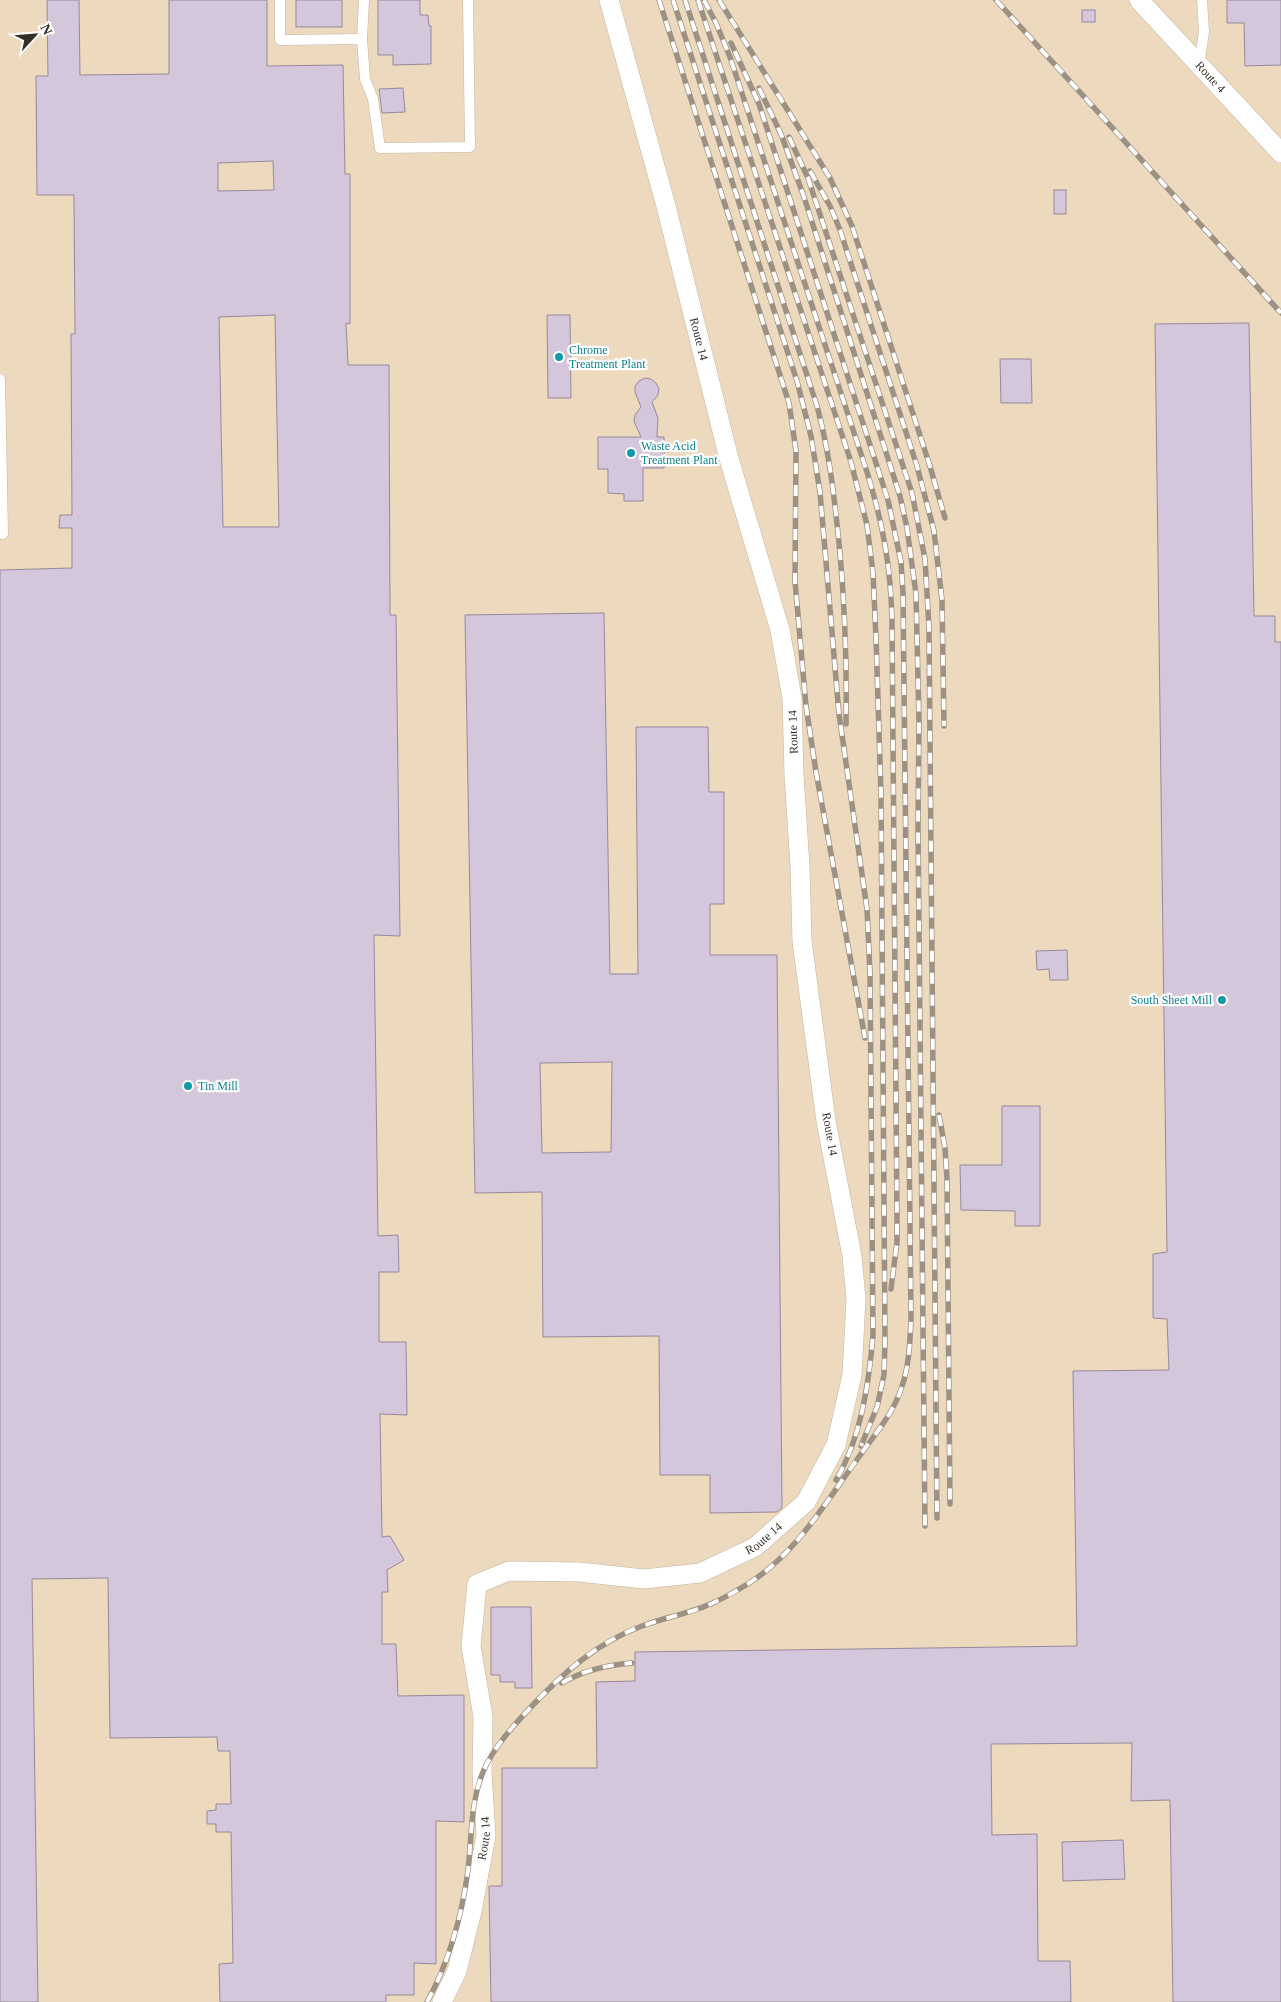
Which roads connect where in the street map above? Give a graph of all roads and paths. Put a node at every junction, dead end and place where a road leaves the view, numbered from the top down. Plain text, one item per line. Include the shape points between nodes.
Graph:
1 (280, 0) edge
2 (364, 0) edge
3 (468, 0) edge
4 (609, 0) edge
5 (1139, 0) edge
6 (1202, 0) edge
7 (362, 39) junction
8 (1199, 65) junction
9 (1281, 153) edge
10 (0, 379) edge
11 (4, 534) dead end
12 (442, 2002) edge

1 - 7 lane via 280,40
2 - 7 lane
3 - 7 lane via 470,147 380,148 373,99 365,79
4 - 12 street, Route 14 via 666,206 729,459 780,630 792,698 802,941 826,1120 852,1256 856,1299 852,1375 836,1445 806,1502 755,1547 700,1573 644,1579 579,1572 509,1571 477,1584 471,1646 483,1717 486,1835 457,1971
5 - 8 street, Route 4
6 - 8 lane via 1204,32
8 - 9 street, Route 4
10 - 11 lane

